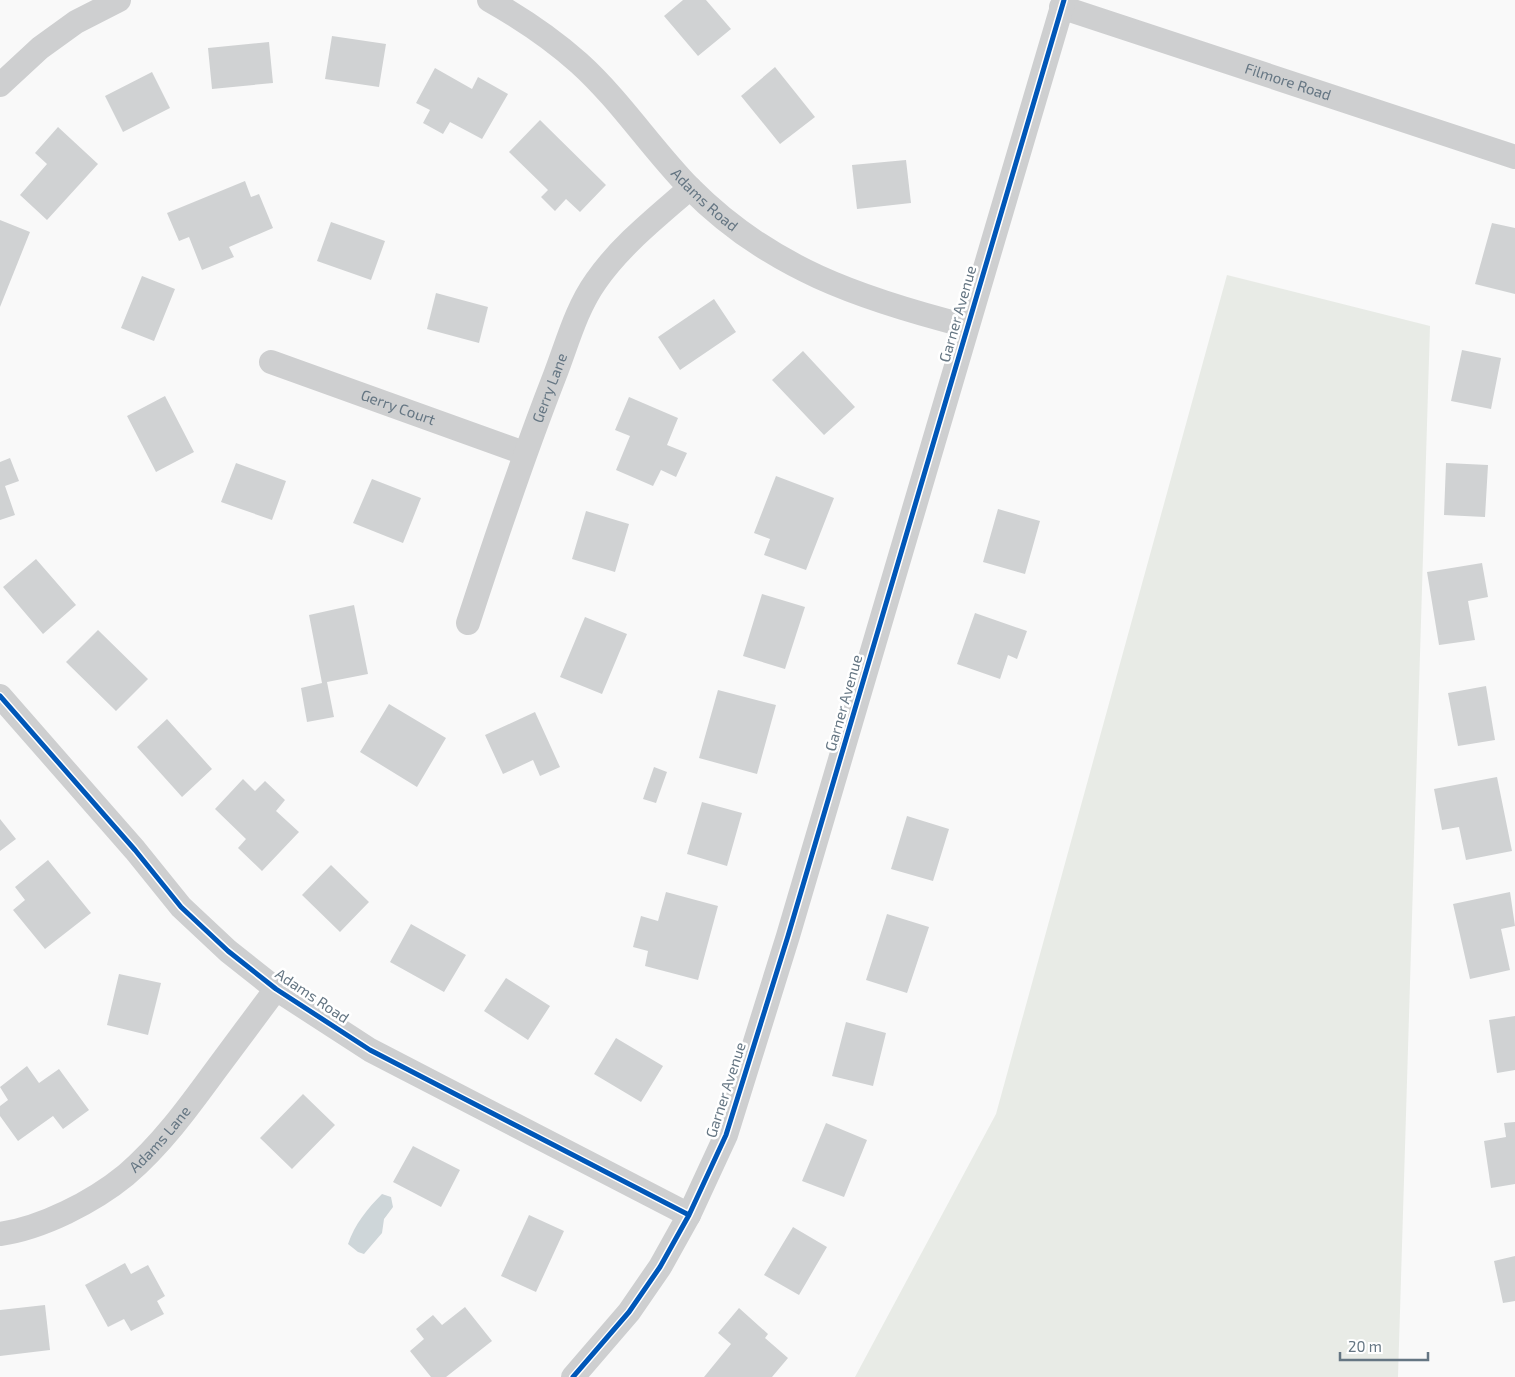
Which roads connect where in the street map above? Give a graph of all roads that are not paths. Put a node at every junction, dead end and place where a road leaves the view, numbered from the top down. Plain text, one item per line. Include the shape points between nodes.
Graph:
1 (119, 0) edge
2 (489, 0) edge
3 (1062, 4) edge
4 (0, 85) edge
5 (1515, 157) edge
6 (690, 188) junction
7 (968, 326) junction
8 (271, 362) dead end
9 (524, 453) junction
10 (468, 623) dead end
11 (0, 696) edge
12 (276, 989) junction
13 (689, 1215) junction
14 (0, 1234) edge
15 (573, 1377) edge

1 - 4 street via 76,22 40,48
2 - 6 street, Adams Road via 528,23 580,64
3 - 5 street, Filmore Road
3 - 7 street, Garner Avenue
6 - 7 street, Adams Road via 758,245 790,264 866,298
6 - 9 street, Gerry Lane via 633,239 595,282 581,308
7 - 13 street, Garner Avenue via 774,984 726,1135
8 - 9 street, Gerry Court
9 - 10 street, Gerry Lane
11 - 12 street, Adams Road via 181,907 228,951
12 - 13 street, Adams Road via 370,1050
12 - 14 street, Adams Lane via 187,1109 125,1176 76,1208 43,1222
13 - 15 street, Garner Avenue via 660,1267 629,1312

